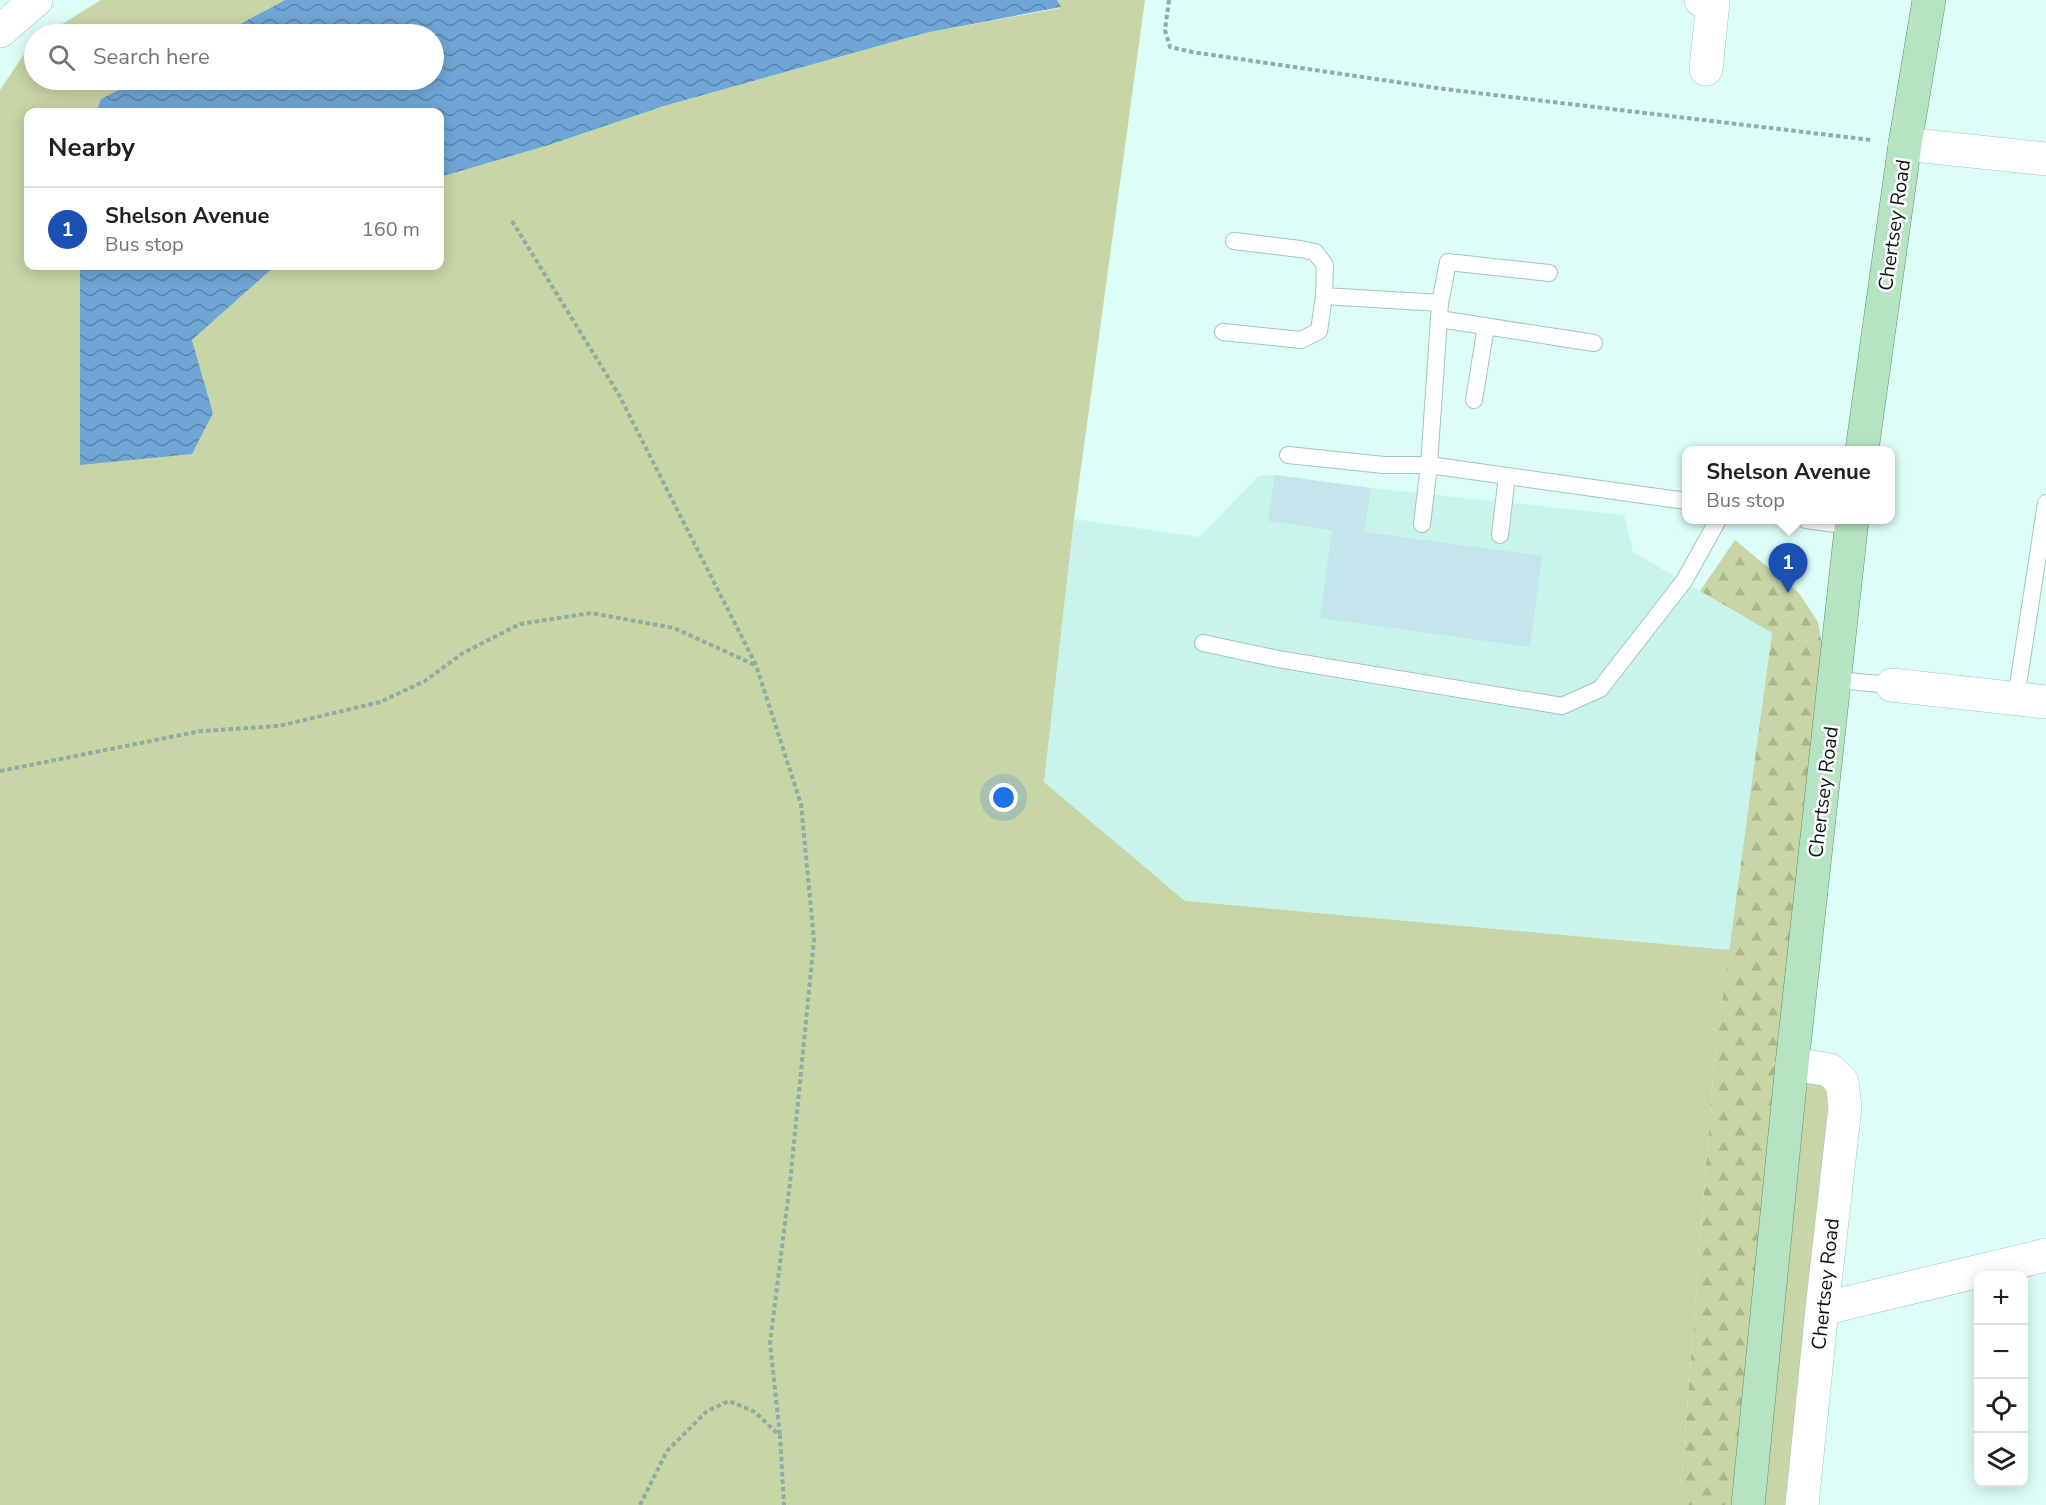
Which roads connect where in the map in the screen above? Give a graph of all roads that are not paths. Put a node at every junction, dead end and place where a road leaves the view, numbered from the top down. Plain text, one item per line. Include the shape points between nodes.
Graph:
1 (36, 0) edge
2 (1701, 0) edge
3 (1929, 0) edge
4 (0, 32) edge
5 (1706, 69) dead end
6 (1905, 144) junction
7 (2046, 159) edge
8 (1234, 241) dead end
9 (1549, 273) dead end
10 (1324, 296) junction
11 (1439, 311) junction
12 (1486, 326) junction
13 (1223, 332) dead end
14 (1594, 343) dead end
15 (1474, 400) dead end
16 (1863, 446) edge
17 (1288, 455) dead end
18 (1429, 465) junction
19 (1507, 476) junction
20 (1682, 500) edge
21 (2046, 503) edge
22 (1422, 524) dead end
23 (1715, 524) edge
24 (1852, 524) edge
25 (1500, 535) dead end
26 (1203, 643) dead end
27 (1836, 680) junction
28 (1893, 685) joint
29 (2031, 700) edge
30 (1792, 1064) junction
31 (2046, 1255) edge
32 (1822, 1309) junction
33 (1748, 1505) edge
34 (1802, 1505) edge

1 - 4 street
2 - 5 street via 1713,2
3 - 6 main road, Chertsey Road
6 - 7 street
6 - 16 main road, Chertsey Road
8 - 10 lane via 1315,252 1326,265
9 - 11 lane via 1448,262
10 - 11 lane
10 - 13 lane via 1319,331 1301,340
11 - 12 lane
11 - 18 lane
12 - 14 lane
12 - 15 lane
17 - 18 lane via 1383,465
18 - 19 lane
18 - 22 lane
19 - 20 lane
19 - 25 lane
21 - 29 lane
23 - 26 lane via 1684,581 1600,688 1562,706
24 - 27 main road, Chertsey Road
27 - 28 lane
27 - 30 main road, Chertsey Road
28 - 29 street
30 - 32 street, Chertsey Road via 1830,1070 1842,1082 1845,1107
30 - 33 main road, Chertsey Road
31 - 32 street
32 - 34 street, Chertsey Road

